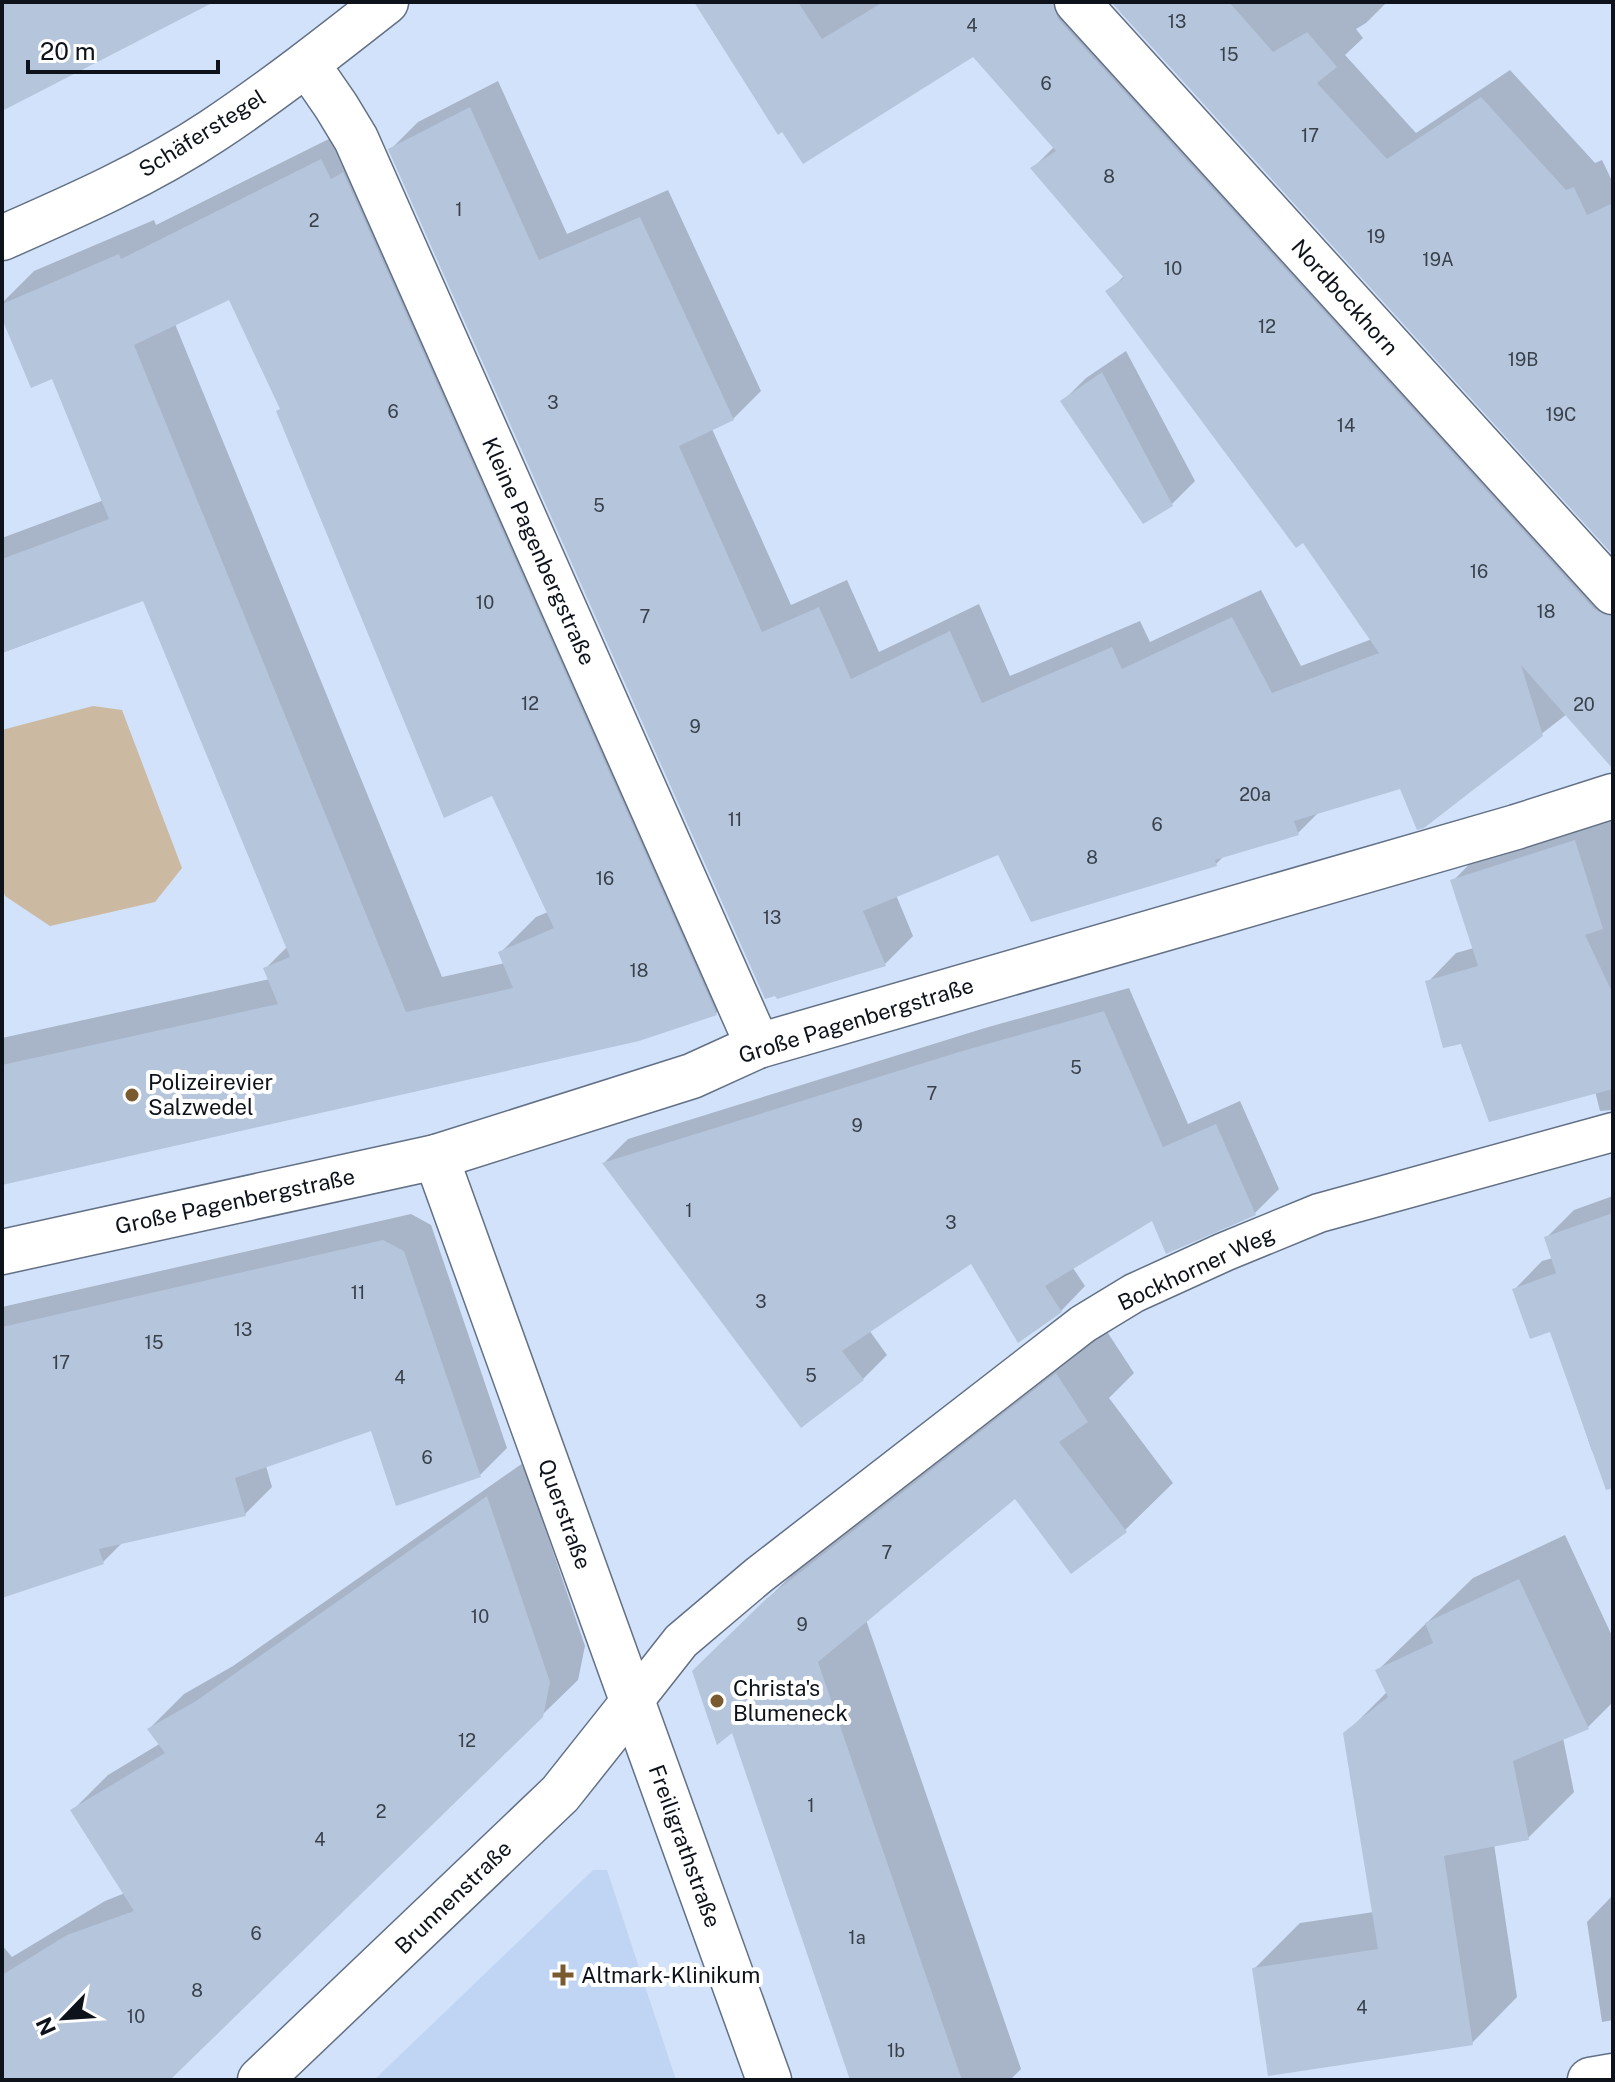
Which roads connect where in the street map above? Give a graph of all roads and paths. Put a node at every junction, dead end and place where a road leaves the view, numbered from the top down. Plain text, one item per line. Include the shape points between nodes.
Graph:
1 (386, 2) edge
2 (1077, 2) edge
3 (307, 64) junction
4 (2, 238) edge
5 (1613, 592) edge
6 (1613, 796) edge
7 (758, 1046) junction
8 (1613, 1132) edge
9 (436, 1157) junction
10 (2, 1252) edge
11 (633, 1702) junction
12 (1613, 2076) edge
13 (260, 2080) edge
14 (769, 2080) edge
15 (1590, 2080) edge

1 - 3 street, Schäferstegel
2 - 5 street, Nordbockhorn
3 - 4 street, Schäferstegel via 212,131 135,176
3 - 7 street, Kleine Pagenbergstraße via 356,139
6 - 7 street, Große Pagenbergstraße
7 - 9 street, Große Pagenbergstraße via 692,1076
8 - 11 lane, Bockhorner Weg via 1319,1213 1134,1293 1083,1324 759,1575 681,1641
9 - 10 street, Große Pagenbergstraße
9 - 11 street, Querstraße
11 - 13 street, Brunnenstraße via 560,1794
11 - 14 street, Freiligrathstraße
12 - 15 street

